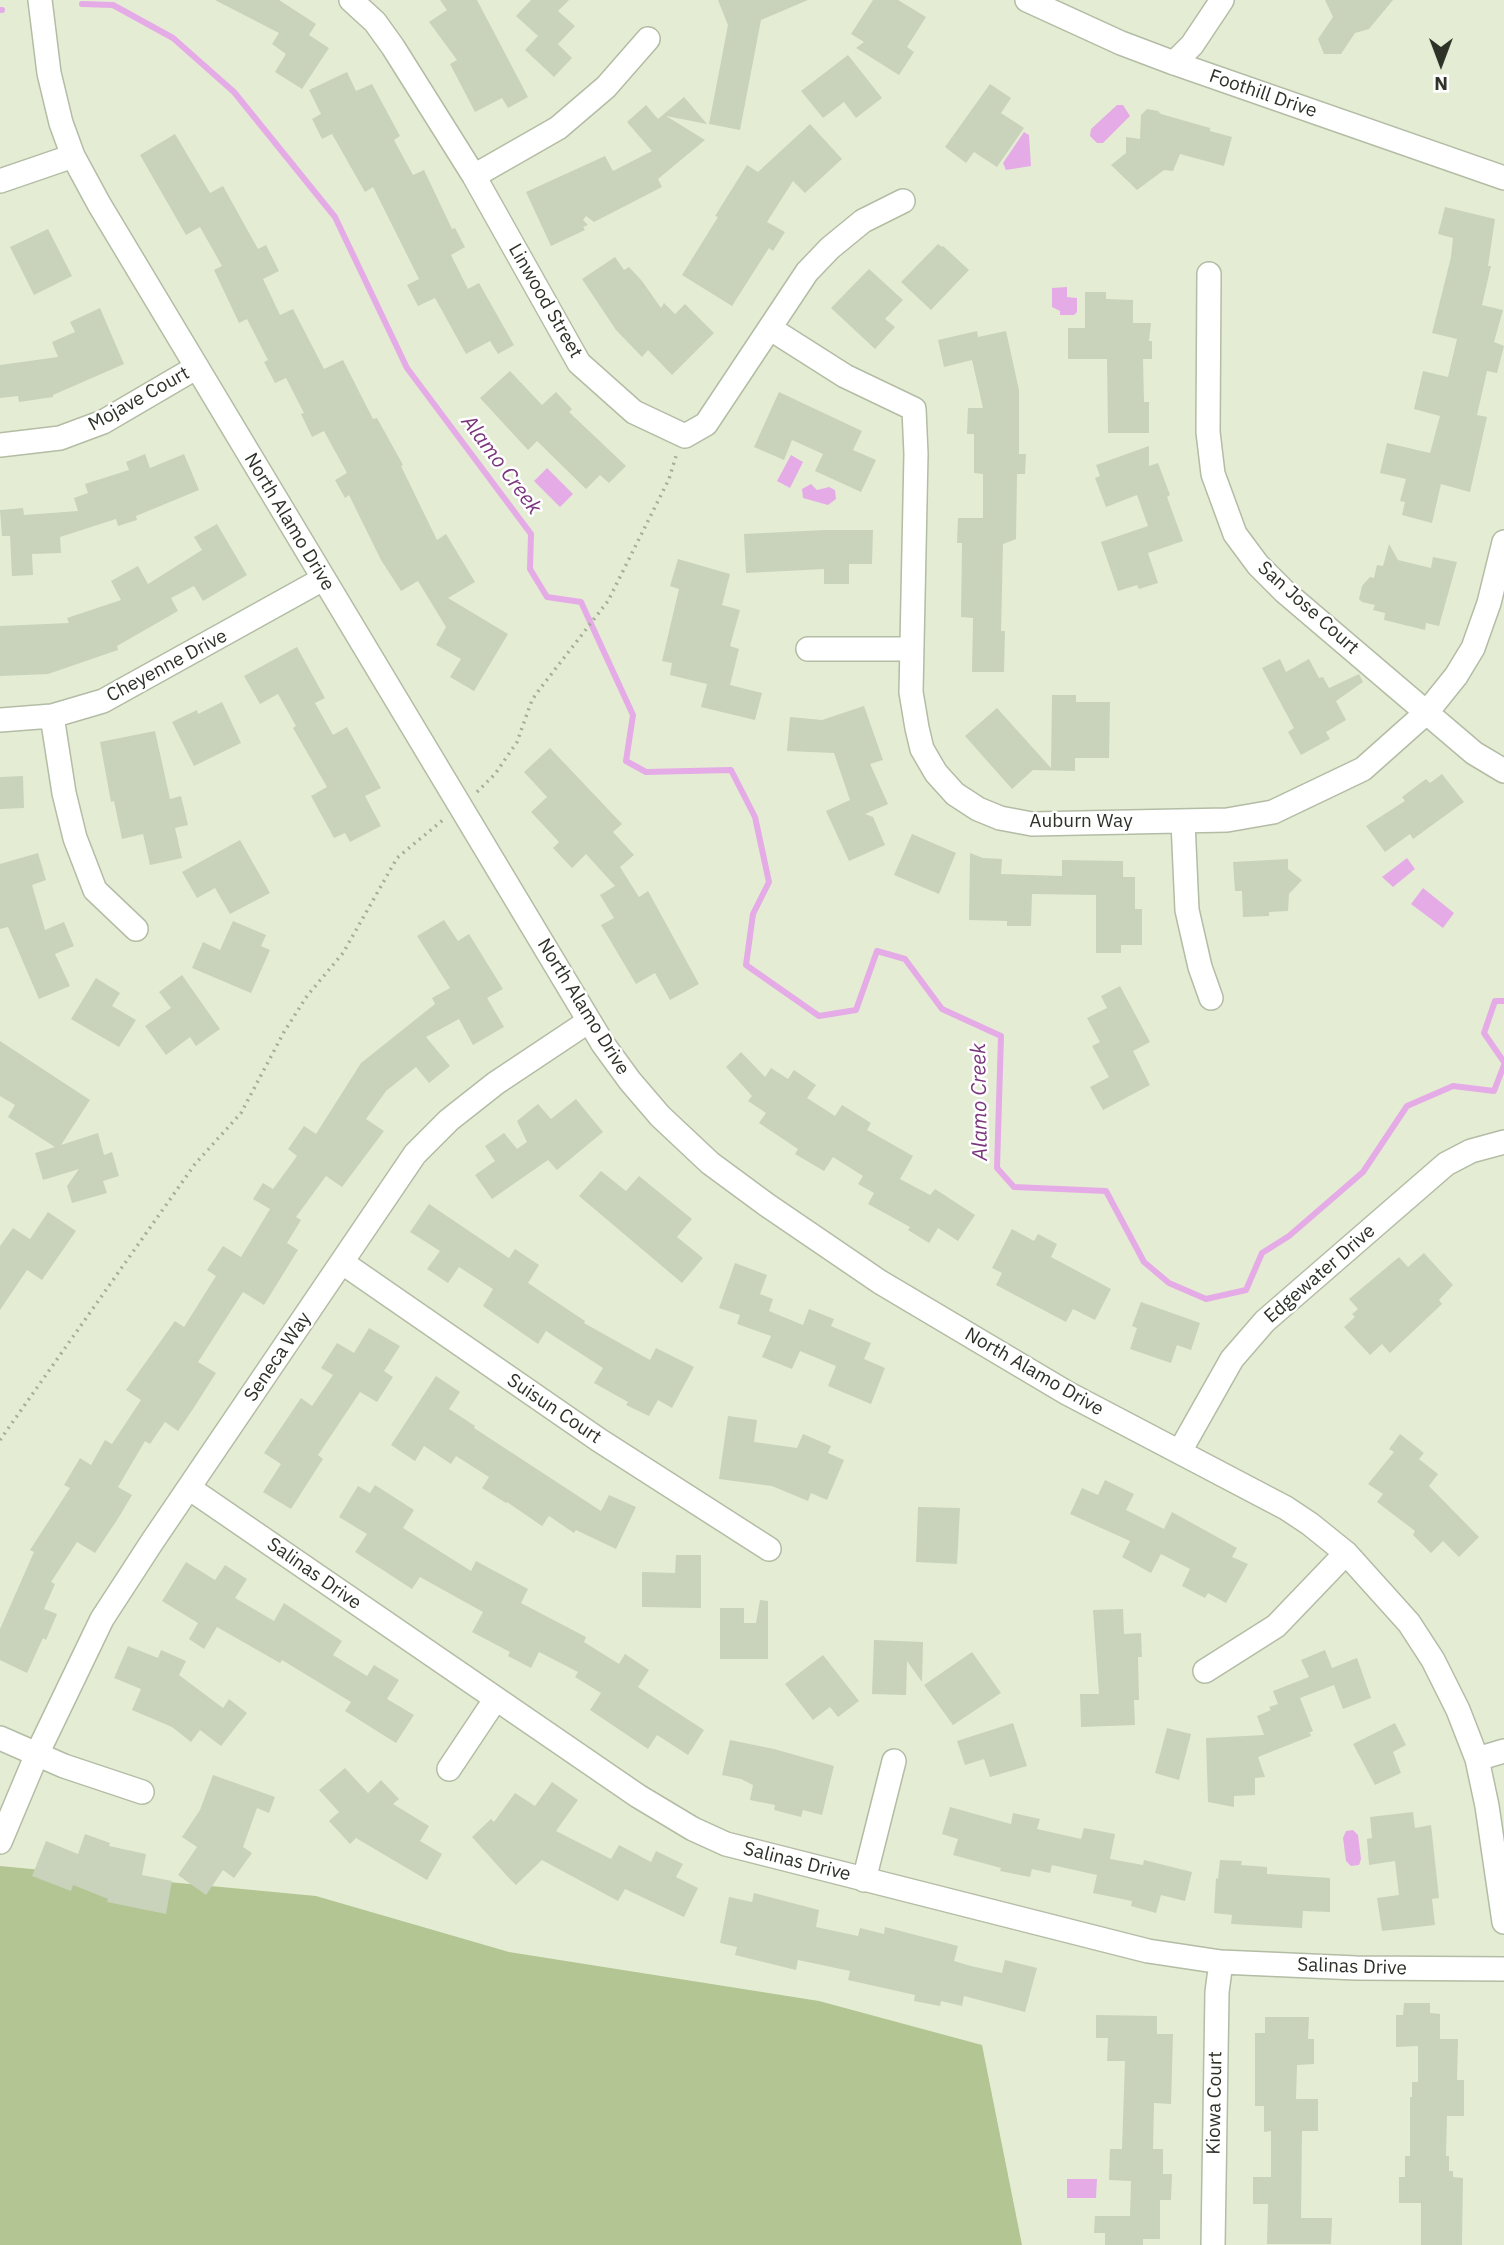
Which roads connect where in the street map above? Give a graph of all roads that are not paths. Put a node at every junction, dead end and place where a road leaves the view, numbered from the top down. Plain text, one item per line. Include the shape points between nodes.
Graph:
1 (40, 0) edge
2 (351, 0) edge
3 (1027, 0) edge
4 (1222, 0) edge
5 (648, 39) dead end
6 (1174, 63) junction
7 (73, 156) junction
8 (474, 176) junction
9 (1504, 178) edge
10 (0, 181) edge
11 (902, 201) dead end
12 (1209, 274) dead end
13 (771, 329) junction
14 (197, 367) junction
15 (0, 445) edge
16 (1504, 542) edge
17 (323, 579) junction
18 (808, 649) dead end
19 (911, 649) junction
20 (1427, 712) junction
21 (52, 716) junction
22 (0, 720) edge
23 (1504, 771) edge
24 (1183, 822) junction
25 (136, 929) dead end
26 (1211, 998) dead end
27 (589, 1021) junction
28 (1504, 1142) edge
29 (343, 1263) junction
30 (1180, 1451) junction
31 (189, 1488) junction
32 (769, 1549) dead end
33 (1346, 1553) junction
34 (1205, 1671) dead end
35 (495, 1700) junction
36 (0, 1738) edge
37 (1504, 1751) edge
38 (37, 1754) junction
39 (1477, 1759) junction
40 (894, 1762) dead end
41 (449, 1769) dead end
42 (142, 1792) dead end
43 (0, 1842) edge
44 (864, 1880) junction
45 (1504, 1923) edge
46 (1221, 1962) junction
47 (1504, 1969) edge
48 (1213, 2245) edge

1 - 7 street, North Alamo Drive via 49,73
2 - 8 street, Linwood Street via 393,47
3 - 6 street, Foothill Drive
4 - 6 street
5 - 8 street via 606,87 558,128
6 - 9 street, Foothill Drive
7 - 10 street
7 - 14 street, North Alamo Drive
8 - 13 street, Linwood Street via 579,363 634,412 685,436 706,424
11 - 13 street via 863,221 830,248 807,272
12 - 20 street, San Jose Court via 1208,432 1213,474 1235,534 1286,592
13 - 19 street, Auburn Way via 845,376 914,409
14 - 15 street, Mojave Court via 103,422 60,438
14 - 17 street, North Alamo Drive
16 - 20 street, Auburn Way via 1473,648
17 - 21 street, Cheyenne Drive via 103,701
17 - 27 street, North Alamo Drive
18 - 19 street
19 - 24 street, Auburn Way via 911,692 922,749 936,774 978,809 1032,824
20 - 23 street, San Jose Court via 1474,753
20 - 24 street, Auburn Way via 1363,769 1273,812
21 - 22 street, Cheyenne Drive
21 - 25 street via 75,838 95,890
24 - 26 street via 1187,910
27 - 29 street, Seneca Way via 449,1120 415,1154
27 - 30 street, North Alamo Drive via 660,1116 710,1163 766,1205 892,1289 1067,1393
28 - 30 street, Edgewater Drive via 1446,1164 1265,1321 1231,1359
29 - 31 street, Seneca Way
29 - 32 street, Suisun Court via 598,1440
30 - 33 street, North Alamo Drive via 1286,1508
31 - 35 street, Salinas Drive
31 - 38 street, Seneca Way via 102,1619
33 - 34 street via 1276,1626
33 - 39 street, North Alamo Drive via 1422,1641
35 - 41 street
35 - 44 street, Salinas Drive via 693,1829 726,1844
36 - 38 street
37 - 39 street
38 - 42 street
38 - 43 street, Seneca Way
39 - 45 street, North Alamo Drive
40 - 44 street
44 - 46 street, Salinas Drive via 1148,1951
46 - 47 street, Salinas Drive
46 - 48 street, Kiowa Court

